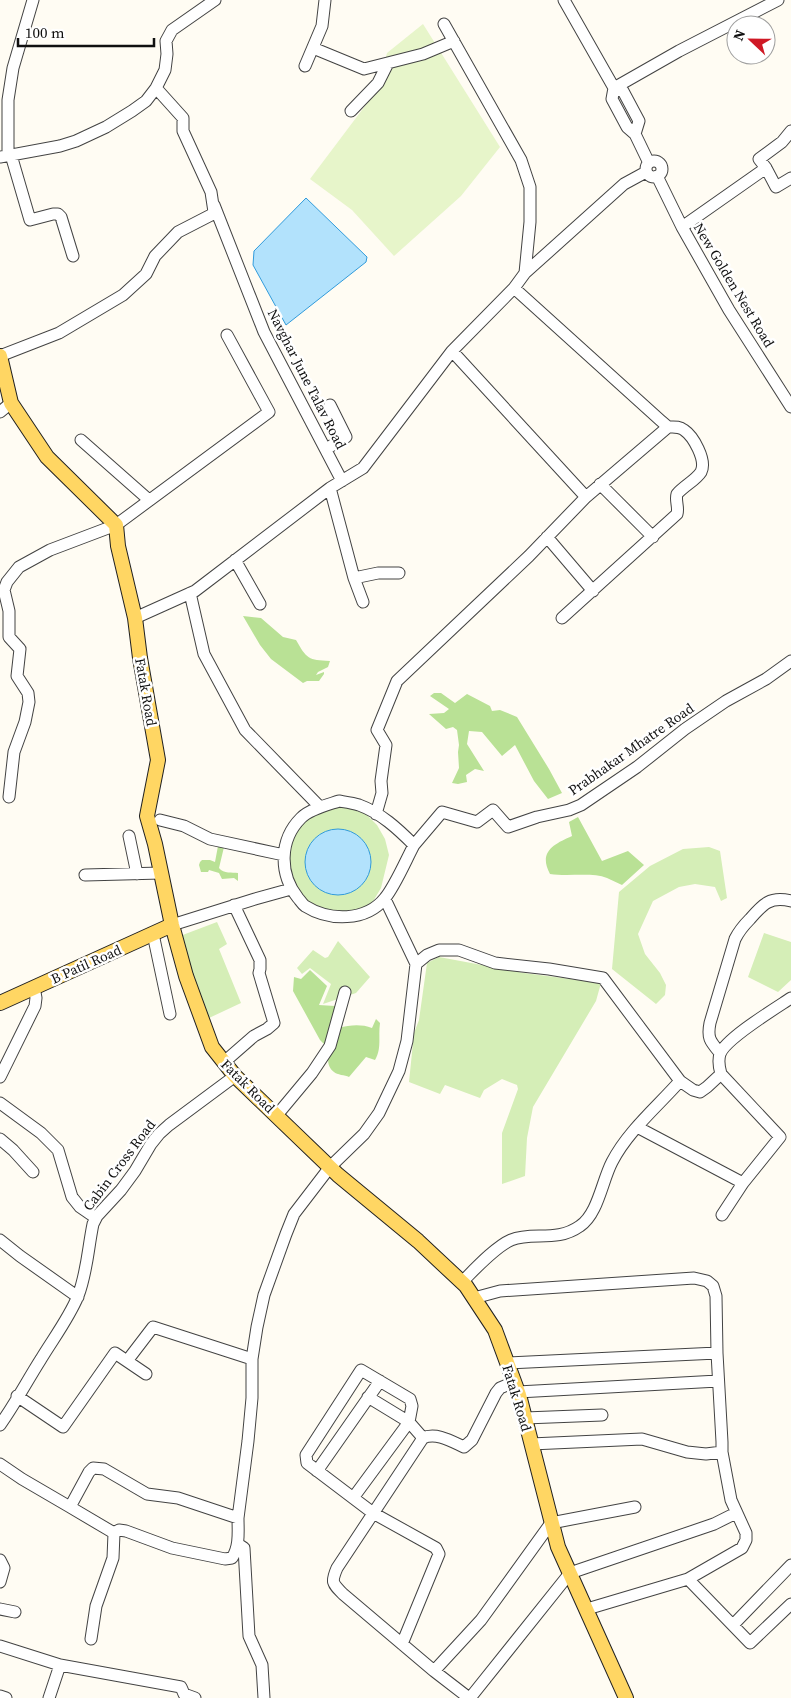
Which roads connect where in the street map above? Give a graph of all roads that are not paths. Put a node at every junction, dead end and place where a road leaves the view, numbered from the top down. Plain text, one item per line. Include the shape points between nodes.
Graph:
1 (33, 0) edge
2 (215, 0) edge
3 (325, 0) edge
4 (564, 0) edge
5 (778, 0) edge
6 (444, 24) dead end
7 (454, 41) junction
8 (313, 48) junction
9 (388, 63) junction
10 (305, 66) dead end
11 (156, 88) junction
12 (614, 88) junction
13 (352, 111) dead end
14 (791, 131) edge
15 (6, 156) edge
16 (766, 168) junction
17 (651, 170) junction
18 (791, 178) edge
19 (214, 205) junction
20 (682, 227) junction
21 (73, 256) dead end
22 (525, 273) junction
23 (514, 288) junction
24 (226, 335) dead end
25 (452, 351) junction
26 (0, 356) edge
27 (11, 402) junction
28 (330, 405) dead end
29 (791, 407) edge
30 (0, 412) edge
31 (668, 427) junction
32 (81, 440) dead end
33 (326, 449) junction
34 (342, 481) junction
35 (600, 484) junction
36 (330, 488) junction
37 (586, 497) junction
38 (149, 500) junction
39 (116, 525) junction
40 (547, 537) junction
41 (653, 537) junction
42 (235, 560) junction
43 (399, 574) dead end
44 (354, 578) junction
45 (593, 591) junction
46 (190, 593) junction
47 (362, 602) dead end
48 (260, 604) dead end
49 (135, 618) junction
50 (562, 618) dead end
51 (791, 661) edge
52 (9, 797) dead end
53 (320, 807) junction
54 (376, 814) junction
55 (160, 820) dead end
56 (129, 836) dead end
57 (414, 845) junction
58 (284, 855) junction
59 (161, 873) junction
60 (136, 874) junction
61 (85, 875) dead end
62 (291, 890) junction
63 (385, 899) junction
64 (791, 901) edge
65 (234, 905) junction
66 (172, 925) junction
67 (153, 934) junction
68 (416, 964) junction
69 (34, 987) junction
70 (346, 992) dead end
71 (791, 998) edge
72 (0, 1003) edge
73 (170, 1014) dead end
74 (720, 1053) junction
75 (223, 1063) junction
76 (721, 1074) junction
77 (234, 1076) junction
78 (0, 1077) edge
79 (680, 1081) junction
80 (0, 1103) edge
81 (277, 1116) junction
82 (637, 1127) junction
83 (0, 1139) edge
84 (330, 1167) junction
85 (33, 1172) dead end
86 (743, 1184) junction
87 (722, 1215) dead end
88 (96, 1218) junction
89 (0, 1240) edge
90 (462, 1282) junction
91 (78, 1296) junction
92 (474, 1298) junction
93 (716, 1353) junction
94 (252, 1359) junction
95 (127, 1361) junction
96 (508, 1363) junction
97 (146, 1374) dead end
98 (380, 1381) junction
99 (718, 1382) junction
100 (516, 1387) junction
101 (17, 1396) junction
102 (368, 1397) junction
103 (602, 1415) dead end
104 (524, 1418) junction
105 (409, 1422) junction
106 (0, 1425) edge
107 (423, 1438) junction
108 (531, 1444) junction
109 (722, 1452) junction
110 (0, 1464) edge
111 (316, 1471) junction
112 (353, 1498) junction
113 (70, 1507) junction
114 (635, 1507) dead end
115 (373, 1513) junction
116 (736, 1513) junction
117 (238, 1518) junction
118 (552, 1523) junction
119 (114, 1533) junction
120 (238, 1544) junction
121 (0, 1560) edge
122 (791, 1565) edge
123 (570, 1573) junction
124 (688, 1580) junction
125 (0, 1582) edge
126 (791, 1604) edge
127 (0, 1609) edge
128 (587, 1609) junction
129 (15, 1612) dead end
130 (733, 1625) junction
131 (91, 1639) dead end
132 (402, 1644) junction
133 (0, 1646) edge
134 (60, 1665) junction
135 (434, 1671) junction
136 (0, 1696) edge
137 (6, 1698) edge
138 (49, 1698) edge
139 (195, 1698) edge
140 (264, 1698) edge
141 (470, 1698) edge
142 (626, 1698) edge

1 - 15 street via 13,68
2 - 11 street via 180,22 167,36 165,70
3 - 8 street via 322,26
4 - 12 street
5 - 12 street
6 - 7 street
7 - 9 street via 423,54
7 - 22 street via 522,160 530,187
8 - 9 street via 364,69
8 - 10 street
9 - 13 street via 378,83
11 - 15 street via 132,111 76,141
11 - 19 street, Navghar June Talav Road via 183,118 183,131 212,192
12 - 17 street, New Golden Nest Road via 612,99 627,128 635,134
14 - 16 street via 759,159
15 - 21 street via 30,220 58,214
16 - 18 street via 776,187
16 - 20 street
17 - 20 street, New Golden Nest Road
17 - 22 street via 624,184
19 - 26 street via 211,215 178,232 155,256 146,274 123,295 59,333
19 - 33 street, Navghar June Talav Road via 264,332
20 - 29 street, New Golden Nest Road via 729,310
22 - 23 street
23 - 25 street
23 - 31 street
24 - 38 street via 268,412
25 - 34 street via 363,468
25 - 37 street
26 - 27 main road
27 - 30 street
27 - 39 main road via 46,458
28 - 33 street via 346,438
31 - 35 street
31 - 41 street via 678,427 694,439 702,466 700,472 677,494 677,514
32 - 38 street
33 - 34 street, Navghar June Talav Road
34 - 36 street
35 - 37 street
35 - 41 street
36 - 42 street
36 - 44 street
37 - 40 street
38 - 39 street
39 - 49 main road, Fatak Road
39 - 52 street via 28,561 7,582 4,590 10,637 20,649 17,676 28,694 25,722 14,752
40 - 45 street
40 - 54 street via 397,680 376,730 386,745 380,781 382,793
41 - 45 street
42 - 46 street
42 - 48 street
43 - 44 street via 378,573
44 - 47 street
45 - 50 street
46 - 49 street
46 - 53 street via 204,654 245,730
49 - 59 main road, Fatak Road via 158,760 147,816
51 - 57 street, Prabhakar Mhatre Road via 685,729 582,805 508,827 493,810 477,822 442,812
53 - 54 street via 339,801 359,805
53 - 58 street via 301,818 290,835
54 - 57 street
55 - 58 street via 184,826 210,839
56 - 60 street
57 - 63 street
58 - 62 street via 284,870
59 - 60 street
59 - 66 main road, Fatak Road
60 - 61 street
62 - 63 street via 304,906 343,918 362,915
62 - 65 street
63 - 68 street
64 - 74 street via 779,899 761,906 735,938 708,1034
65 - 66 street
65 - 75 street via 260,960 259,973 274,1023
66 - 67 main road, B Patil Road
66 - 75 main road, Fatak Road via 186,976 212,1047
67 - 69 main road, B Patil Road
67 - 73 street
68 - 79 street via 439,950 459,950 495,963 603,978
68 - 84 street via 407,1041 390,1092 380,1113 364,1134
69 - 72 main road, B Patil Road
69 - 78 street via 35,1006
70 - 81 street via 330,1046
71 - 74 street via 730,1040
74 - 76 street
75 - 77 main road, Fatak Road
76 - 79 street via 700,1092
76 - 86 street via 780,1137
77 - 81 main road, Fatak Road
77 - 88 street, Cabin Cross Road via 159,1134 121,1190
79 - 82 street
80 - 88 street via 41,1133 58,1150 72,1197 80,1208
81 - 84 main road, Fatak Road
82 - 86 street
82 - 90 street via 612,1162 590,1217 581,1226 560,1236 511,1240
83 - 85 street
84 - 90 main road, Fatak Road
84 - 94 street via 294,1214 264,1295
86 - 87 street
88 - 91 street, Cabin Cross Road
89 - 91 street
90 - 92 main road, Fatak Road
91 - 101 street, Cabin Cross Road
92 - 93 street via 500,1290 702,1279 713,1286 716,1296
92 - 96 main road, Fatak Road via 495,1330
93 - 96 street
93 - 99 street
94 - 95 street via 153,1327
94 - 117 street via 250,1424
95 - 97 street
95 - 101 street via 115,1353 63,1428
96 - 100 main road, Fatak Road
98 - 102 street
98 - 105 street via 410,1399
98 - 111 street via 361,1370 306,1455 307,1463
99 - 100 street
99 - 109 street
100 - 104 main road, Fatak Road
100 - 107 street via 500,1388 472,1440 464,1446 430,1434
101 - 106 street, Cabin Cross Road
102 - 105 street
102 - 111 street
103 - 104 street
104 - 108 main road, Fatak Road
105 - 107 street
105 - 112 street
107 - 115 street
108 - 109 street via 642,1439 687,1452
108 - 118 main road, Fatak Road
109 - 116 street
110 - 113 street
111 - 112 street
112 - 115 street
113 - 117 street via 89,1472 98,1468 147,1494 178,1498
113 - 119 street
114 - 118 street
115 - 132 street via 337,1568 334,1584
115 - 132 street via 436,1548 439,1554
116 - 123 street via 714,1524
116 - 124 street via 746,1534 742,1548
117 - 120 street
118 - 123 main road, Fatak Road
118 - 135 street via 481,1620
119 - 120 street via 126,1530 172,1548 225,1559 232,1558
119 - 131 street via 113,1558 96,1606
120 - 140 street via 244,1548 249,1636 262,1665
121 - 125 street via 4,1568
122 - 130 street
123 - 128 main road, Fatak Road
123 - 141 street
124 - 128 street
124 - 130 street
126 - 130 street via 750,1643
127 - 129 street
128 - 142 main road, Fatak Road
132 - 135 street
133 - 134 street
134 - 138 street
134 - 139 street via 181,1687 184,1694
135 - 141 street
136 - 137 street

